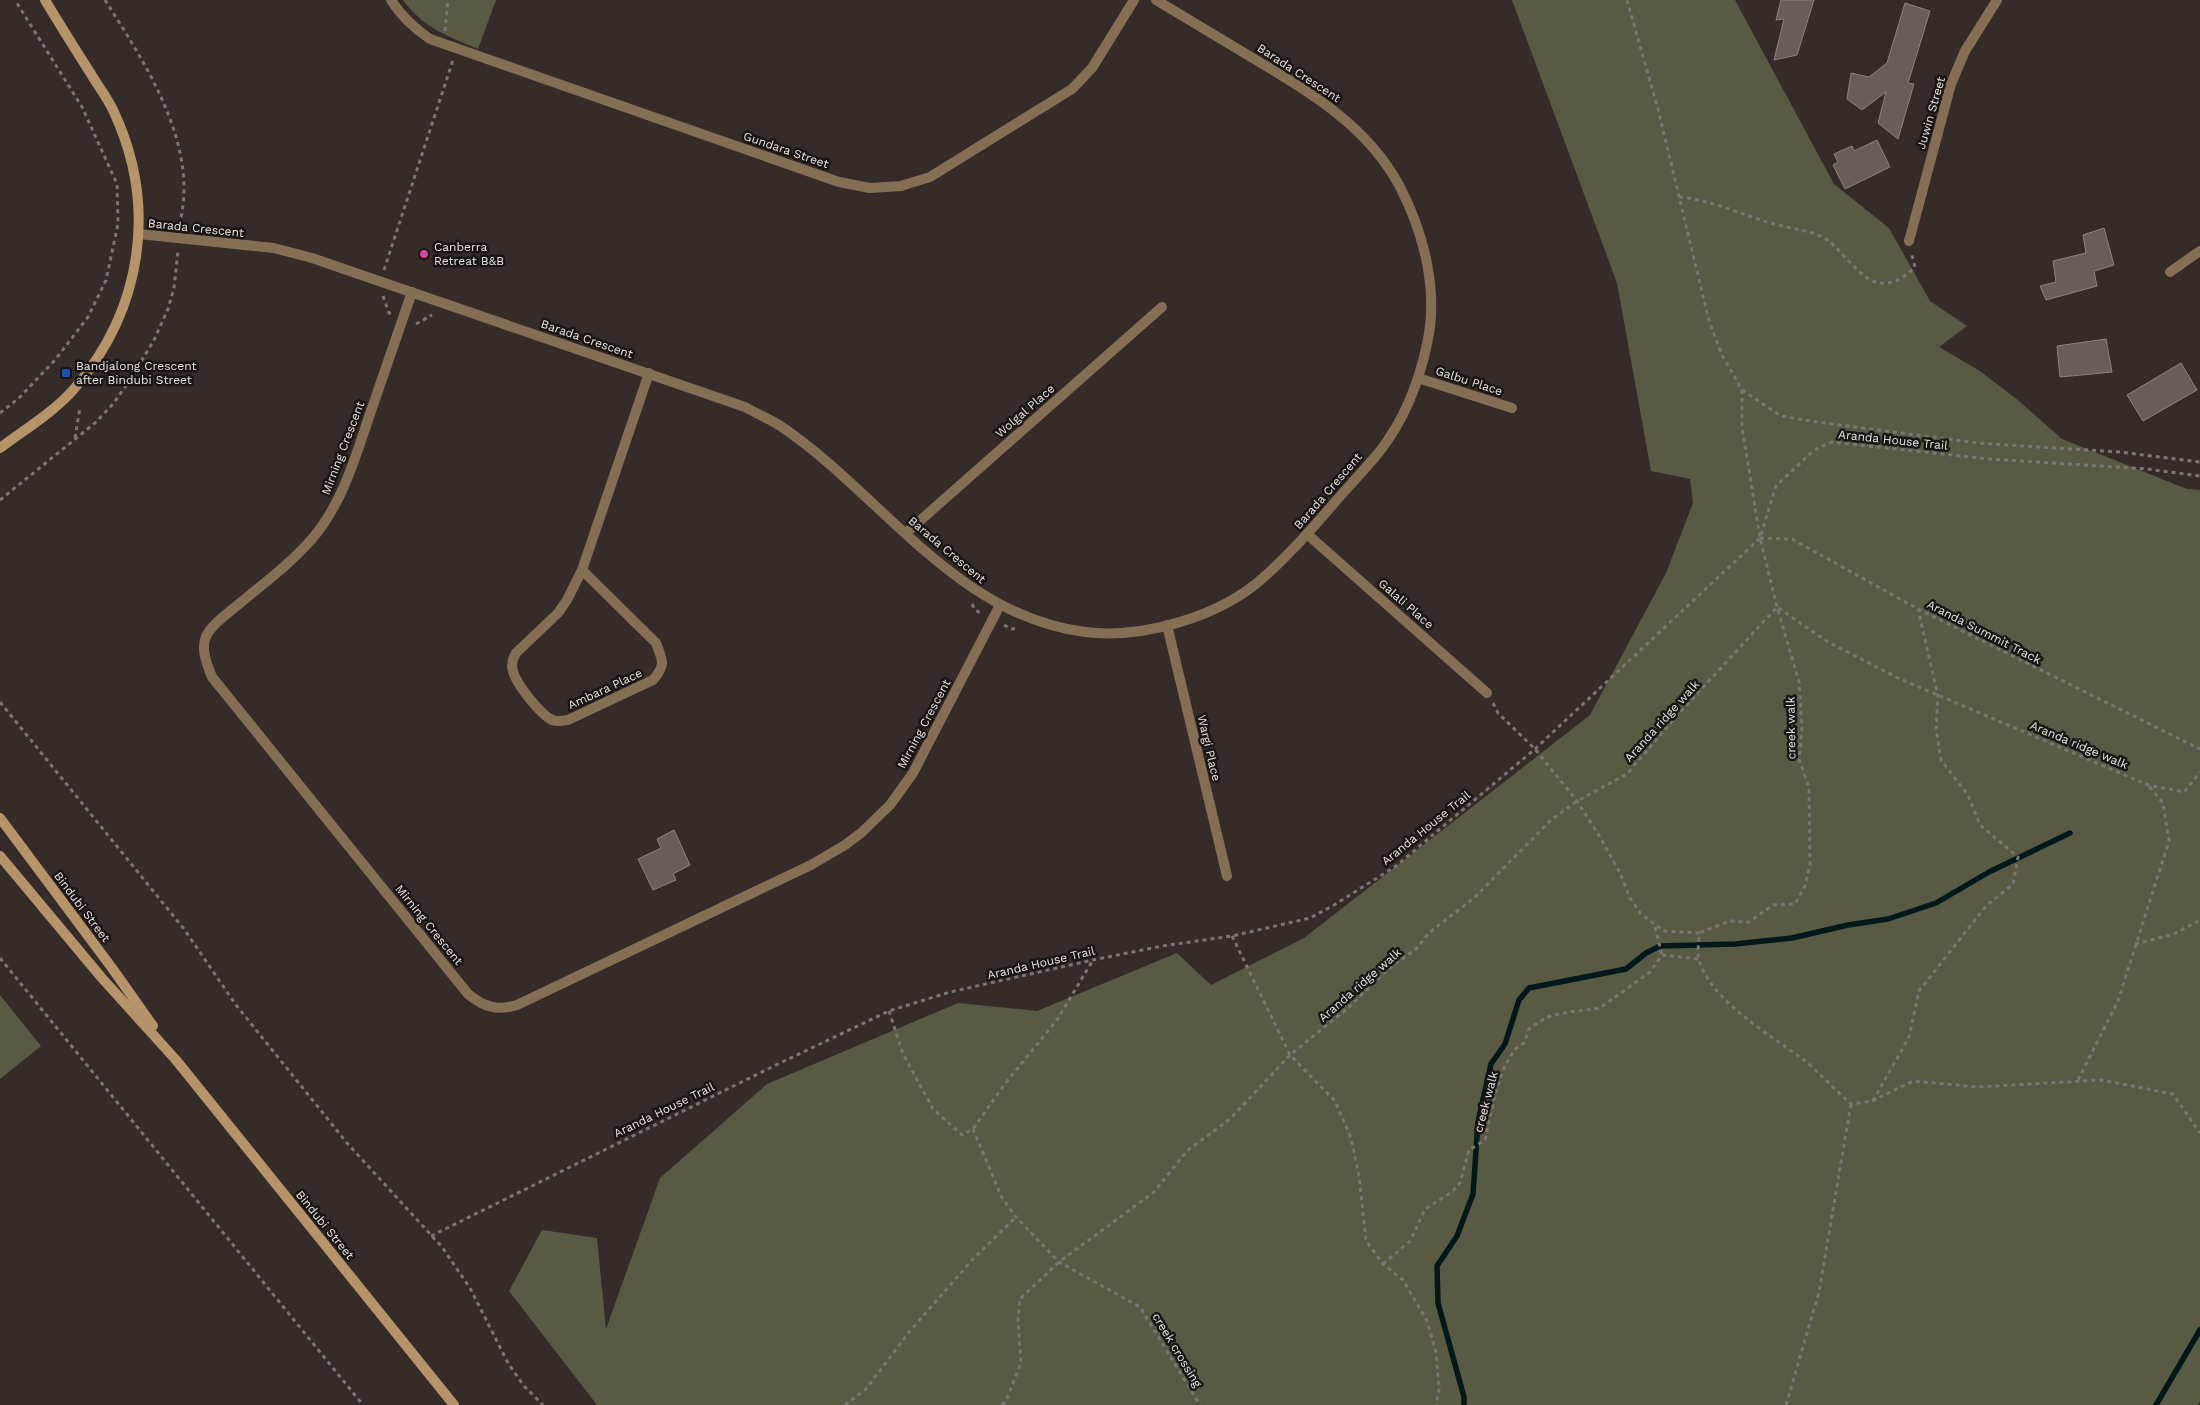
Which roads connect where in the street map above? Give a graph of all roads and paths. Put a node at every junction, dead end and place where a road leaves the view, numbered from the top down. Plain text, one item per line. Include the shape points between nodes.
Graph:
1 (15, 0) edge
2 (45, 0) edge
3 (105, 0) edge
4 (391, 0) edge
5 (448, 0) edge
6 (1134, 0) edge
7 (1156, 0) edge
8 (1627, 0) edge
9 (1997, 0) edge
10 (456, 49) junction
11 (1679, 197) junction
12 (178, 226) dead end
13 (139, 234) junction
14 (1909, 241) dead end
15 (2200, 251) edge
16 (187, 252) dead end
17 (1915, 267) dead end
18 (2170, 272) dead end
19 (380, 281) junction
20 (412, 292) junction
21 (382, 293) dead end
22 (1162, 307) dead end
23 (441, 318) dead end
24 (403, 319) junction
25 (649, 373) junction
26 (1418, 378) junction
27 (1742, 390) junction
28 (80, 407) dead end
29 (1512, 408) dead end
30 (0, 413) edge
31 (75, 439) junction
32 (0, 448) edge
33 (2200, 462) edge
34 (2200, 476) edge
35 (0, 500) edge
36 (906, 533) junction
37 (1308, 534) junction
38 (1760, 538) junction
39 (582, 570) junction
40 (965, 598) dead end
41 (1000, 605) junction
42 (1777, 607) junction
43 (1918, 609) junction
44 (975, 610) dead end
45 (1167, 625) junction
46 (1019, 628) dead end
47 (1012, 629) dead end
48 (1487, 692) joint
49 (1938, 696) junction
50 (0, 702) edge
51 (1535, 749) junction
52 (2200, 749) edge
53 (2200, 772) edge
54 (2148, 785) junction
55 (1576, 802) junction
56 (0, 818) edge
57 (0, 856) edge
58 (1227, 876) dead end
59 (2200, 920) edge
60 (1655, 926) junction
61 (1699, 933) junction
62 (1232, 936) junction
63 (2136, 944) junction
64 (1662, 955) junction
65 (0, 958) edge
66 (1698, 959) junction
67 (1093, 960) junction
68 (889, 1011) junction
69 (1290, 1055) junction
70 (176, 1060) junction
71 (2078, 1080) junction
72 (1872, 1101) junction
73 (1851, 1104) junction
74 (973, 1130) junction
75 (2200, 1133) edge
76 (1016, 1217) junction
77 (431, 1236) junction
78 (1059, 1262) junction
79 (1382, 1264) junction
80 (363, 1405) edge
81 (454, 1405) edge
82 (542, 1405) edge
83 (845, 1405) edge
84 (1002, 1405) edge
85 (1200, 1405) edge
86 (1436, 1405) edge
87 (1786, 1405) edge

1 - 30 path via 82,107 117,184 118,224 106,280 88,317 55,360
2 - 13 main road via 112,108 127,143 136,180
3 - 12 path via 140,56 172,128 180,153 183,179 183,211
4 - 10 street, Gundara Street via 419,31
5 - 10 path via 445,35
6 - 10 street, Gundara Street via 1092,68 1072,89 930,177 901,186 870,188 839,182
7 - 26 street, Barada Crescent via 1311,93 1344,117 1373,147 1408,205 1427,261 1431,302 1428,341
8 - 11 path
9 - 14 street, Juwin Street via 1965,51 1951,84
10 - 19 path
11 - 17 path via 1696,198 1802,229 1828,241 1874,282 1891,283
11 - 27 path via 1709,322 1722,355
13 - 19 street, Barada Crescent via 274,248
13 - 32 main road via 126,300 98,358 73,391
15 - 18 street
16 - 31 path via 178,252 168,309 132,377 113,404
19 - 20 street, Barada Crescent
20 - 24 street, Mirning Crescent
20 - 25 street, Barada Crescent
21 - 24 path via 389,312
22 - 36 street, Wolgal Place
23 - 24 path via 432,314 416,324
24 - 41 street, Mirning Crescent via 350,473 333,509 312,540 210,628 203,645 204,658 212,677 468,994 479,1003 505,1009 517,1005 811,865 861,833 890,805 914,773
25 - 36 street, Barada Crescent via 745,408 779,425
25 - 39 street, Ambara Place
26 - 29 street, Galbu Place
26 - 37 street, Barada Crescent via 1381,450
27 - 33 path via 1781,416 1817,422 1978,443 2120,452
27 - 38 path, creek walk via 1742,427
28 - 31 path
31 - 35 path
34 - 38 path, Aranda House Trail via 1832,442 1814,450 1776,486
36 - 41 street, Barada Crescent via 948,570
37 - 45 street, Barada Crescent via 1263,579 1246,591 1208,612
37 - 48 street, Galali Place
38 - 42 path, creek walk
38 - 43 path, Aranda Summit Track via 1792,539
38 - 51 path, Aranda House Trail
39 - 39 street, Ambara Place via 656,643 662,658 662,670 652,680 560,722 542,713 517,681 512,670 513,659 558,613
40 - 44 path
41 - 45 street, Barada Crescent via 1042,622 1084,632 1127,633
42 - 49 path, Aranda ridge walk via 1828,642
42 - 55 path, Aranda ridge walk via 1627,774
42 - 61 path, creek walk via 1799,682 1802,731 1799,760 1809,788 1810,864 1805,886 1795,904 1773,904 1750,922 1730,921
43 - 49 path
43 - 52 path, Aranda Summit Track
45 - 58 street, Wargi Place
46 - 47 path
48 - 51 path via 1498,713
49 - 54 path, Aranda ridge walk
49 - 72 path via 1936,729 1941,760 1968,795 1980,825 2018,857 2013,884 1986,906 1918,991 1909,1037
50 - 77 path via 184,929 236,1005 281,1062 347,1143
51 - 55 path
51 - 62 path, Aranda House Trail via 1396,866 1334,905 1310,918
53 - 54 path, Aranda ridge walk via 2184,792
54 - 63 path via 2163,803 2169,841
55 - 60 path via 1620,873 1630,898
55 - 69 path, Aranda ridge walk via 1551,820 1475,897
56 - 70 main road, Bindubi Street
57 - 70 main road, Bindubi Street via 101,977
59 - 63 path via 2174,934
60 - 61 path via 1664,931
60 - 64 path
61 - 66 path
62 - 67 path, Aranda House Trail
62 - 69 path
63 - 71 path via 2118,1001
64 - 66 path
64 - 79 path, creek walk via 1650,972 1600,1008 1547,1017 1529,1028 1524,1043 1514,1050 1504,1068 1485,1140 1469,1150 1460,1182 1452,1192 1425,1209 1410,1241
65 - 80 path
66 - 73 path via 1706,977 1721,994 1762,1032 1801,1058
67 - 68 path, Aranda House Trail via 950,992
67 - 74 path via 1057,1020 1004,1085
68 - 74 path via 904,1054 933,1109 962,1134
68 - 77 path, Aranda House Trail
69 - 78 path, Aranda ridge walk via 1230,1120 1187,1151 1154,1192
69 - 79 path via 1335,1101 1351,1138 1366,1241
70 - 81 main road, Bindubi Street
71 - 72 path via 1977,1087 1913,1081
71 - 75 path via 2100,1080 2173,1094
72 - 73 path
73 - 87 path via 1819,1292
74 - 76 path, creek crossing via 1002,1198
76 - 78 path, creek crossing
76 - 83 path via 972,1260 910,1331 866,1389
77 - 82 path via 470,1288 508,1363
78 - 84 path, Aranda ridge walk via 1020,1299 1021,1362
78 - 85 path, creek crossing via 1140,1307
79 - 86 path via 1403,1280 1427,1321 1436,1352 1439,1389

